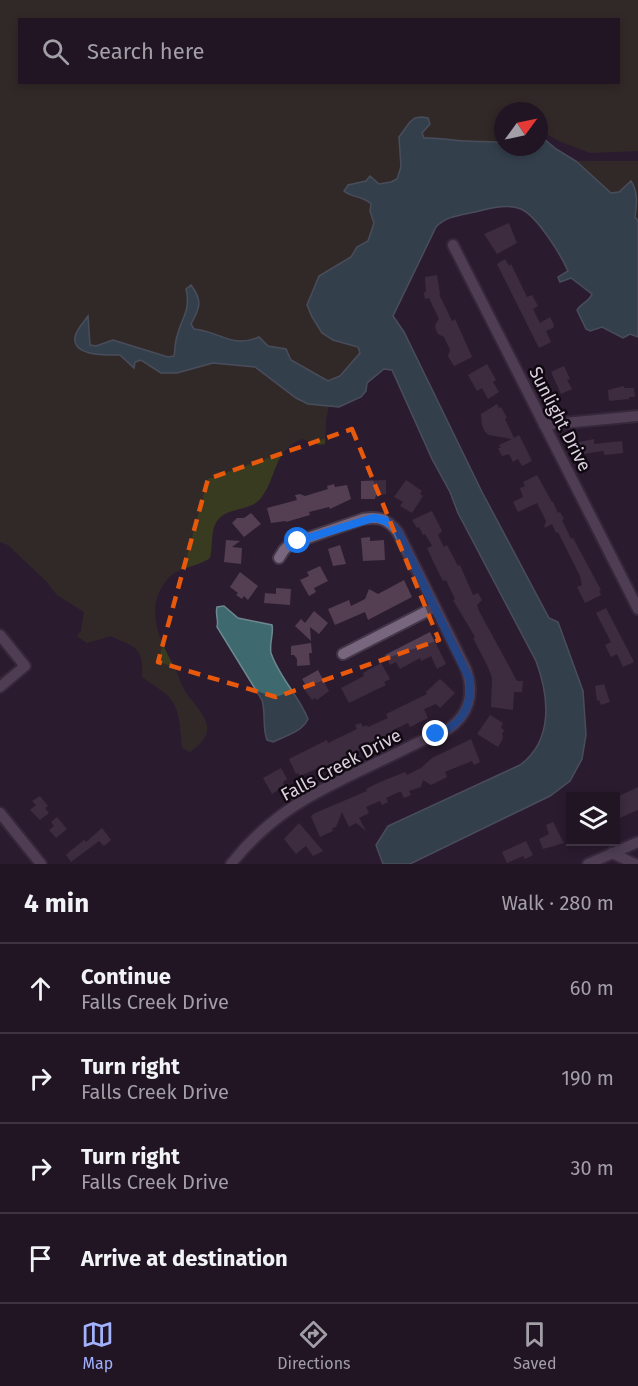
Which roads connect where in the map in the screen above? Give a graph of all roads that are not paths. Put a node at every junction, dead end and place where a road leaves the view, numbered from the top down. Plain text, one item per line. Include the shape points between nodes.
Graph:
1 (453, 245) dead end
2 (638, 416) edge
3 (544, 425) junction
4 (279, 558) dead end
5 (435, 607) junction
6 (638, 609) edge
7 (0, 635) edge
8 (343, 654) dead end
9 (0, 687) edge
10 (0, 813) edge
11 (638, 842) edge
12 (612, 853) junction
13 (41, 864) edge
14 (231, 864) edge
15 (588, 864) edge
16 (635, 864) edge

1 - 3 street, Sunlight Drive
2 - 3 street
3 - 6 street, Sunlight Drive
4 - 5 street, Falls Creek Drive via 298,541 363,519 383,519 398,532
5 - 8 street
5 - 14 street, Falls Creek Drive via 470,680 465,714 447,730 290,807 266,826
7 - 9 street via 25,666
10 - 13 street
11 - 12 street
12 - 15 street
12 - 16 street

